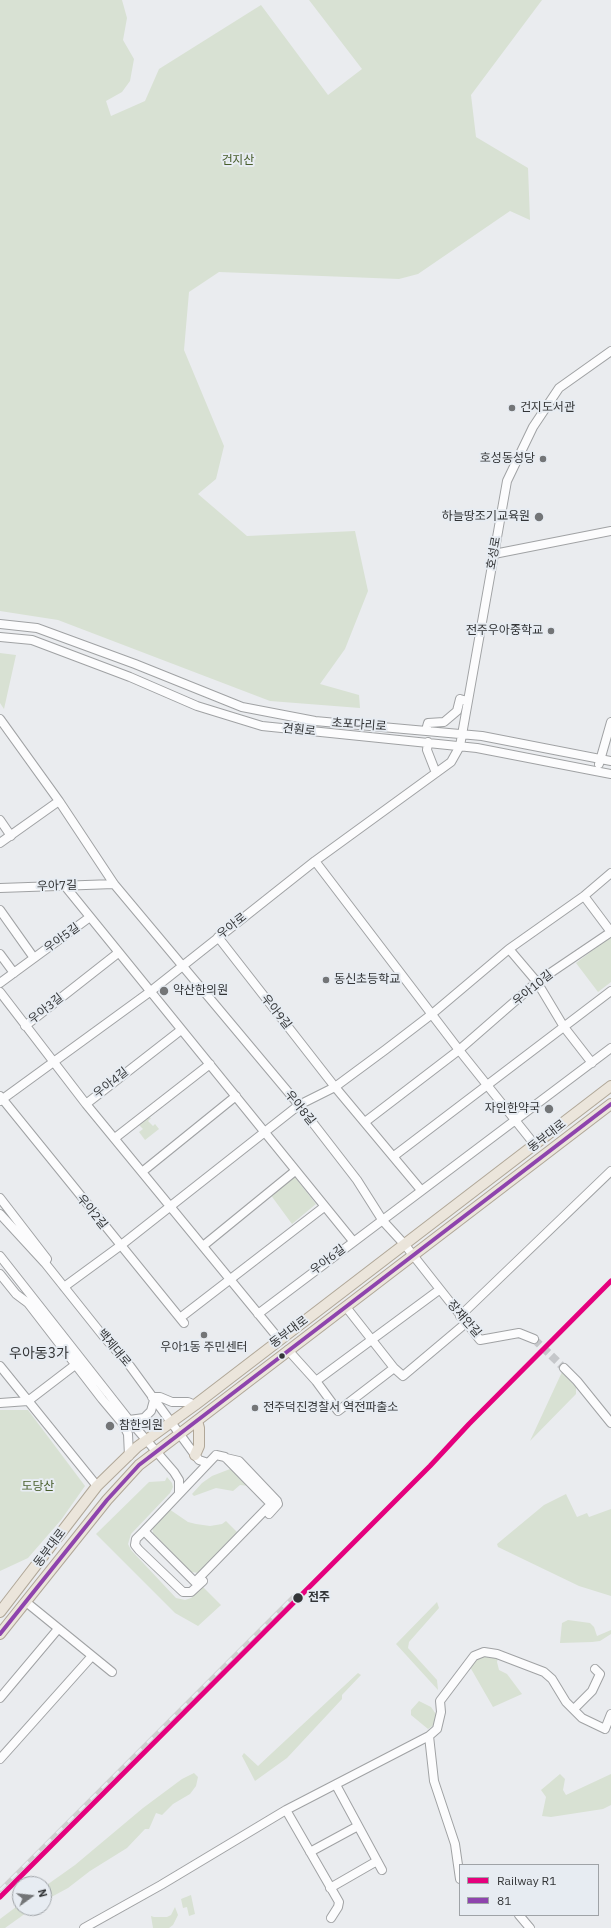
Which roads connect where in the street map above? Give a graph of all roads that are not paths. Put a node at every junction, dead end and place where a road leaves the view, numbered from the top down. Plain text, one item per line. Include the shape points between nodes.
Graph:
1 (611, 351) edge
2 (611, 530) edge
3 (494, 554) junction
4 (0, 624) edge
5 (0, 637) edge
6 (467, 701) junction
7 (0, 719) edge
8 (611, 722) edge
9 (426, 730) junction
10 (462, 733) junction
11 (428, 742) junction
12 (460, 746) junction
13 (600, 759) junction
14 (611, 761) edge
15 (597, 771) junction
16 (436, 773) junction
17 (611, 774) edge
18 (59, 801) junction
19 (0, 820) edge
20 (11, 836) junction
21 (0, 843) edge
22 (315, 861) junction
23 (611, 874) edge
24 (114, 884) junction
25 (65, 886) junction
26 (0, 888) edge
27 (584, 896) junction
28 (0, 910) edge
29 (90, 917) junction
30 (611, 932) edge
31 (218, 937) junction
32 (509, 948) junction
33 (118, 953) junction
34 (0, 954) edge
35 (34, 958) junction
36 (182, 964) junction
37 (14, 972) junction
38 (537, 982) junction
39 (0, 983) edge
40 (151, 990) junction
41 (611, 991) edge
42 (0, 992) edge
43 (432, 1014) junction
44 (25, 1026) junction
45 (564, 1027) junction
46 (181, 1030) junction
47 (611, 1048) edge
48 (459, 1050) junction
49 (53, 1062) junction
50 (592, 1063) junction
51 (210, 1064) junction
52 (487, 1085) junction
53 (611, 1086) edge
54 (335, 1087) junction
55 (236, 1096) junction
56 (1, 1099) edge
57 (86, 1104) junction
58 (611, 1104) edge
59 (299, 1105) junction
60 (365, 1122) junction
61 (515, 1122) junction
62 (265, 1131) junction
63 (115, 1138) junction
64 (535, 1145) junction
65 (394, 1156) junction
66 (295, 1171) junction
67 (611, 1171) edge
68 (142, 1172) junction
69 (420, 1190) junction
70 (0, 1198) edge
71 (170, 1206) junction
72 (324, 1207) junction
73 (0, 1214) edge
74 (383, 1221) junction
75 (353, 1241) junction
76 (405, 1244) junction
77 (120, 1246) junction
78 (203, 1246) junction
79 (413, 1255) junction
80 (0, 1256) edge
81 (45, 1263) junction
82 (0, 1274) edge
83 (230, 1280) junction
84 (64, 1288) junction
85 (439, 1290) junction
86 (28, 1303) junction
87 (346, 1307) junction
88 (42, 1309) junction
89 (258, 1314) junction
90 (460, 1316) junction
91 (466, 1323) junction
92 (44, 1324) junction
93 (279, 1339) junction
94 (534, 1339) tunnel mouth
95 (373, 1340) junction
96 (288, 1350) junction
97 (75, 1364) junction
98 (0, 1366) edge
99 (394, 1368) junction
100 (564, 1368) tunnel mouth
101 (86, 1378) junction
102 (316, 1381) junction
103 (99, 1383) junction
104 (153, 1398) junction
105 (102, 1399) junction
106 (28, 1401) junction
107 (0, 1403) edge
108 (195, 1405) junction
109 (129, 1420) junction
110 (197, 1421) junction
111 (170, 1423) junction
112 (611, 1423) edge
113 (178, 1435) junction
114 (146, 1440) junction
115 (156, 1452) junction
116 (195, 1455) junction
117 (129, 1456) junction
118 (225, 1457) junction
119 (208, 1463) junction
120 (98, 1486) junction
121 (180, 1492) junction
122 (144, 1531) junction
123 (26, 1602) junction
124 (0, 1612) edge
125 (58, 1629) junction
126 (0, 1634) edge
127 (92, 1656) junction
128 (594, 1669) dead end
129 (112, 1672) dead end
130 (0, 1698) edge
131 (574, 1710) junction
132 (611, 1714) edge
133 (429, 1736) junction
134 (0, 1759) edge
135 (336, 1785) junction
136 (286, 1810) junction
137 (358, 1826) junction
138 (310, 1852) junction
139 (377, 1861) junction
140 (382, 1870) dead end
141 (459, 1872) edge
142 (330, 1888) junction
143 (520, 1916) edge
144 (331, 1918) dead end
145 (84, 1928) edge
146 (530, 1928) edge

1 - 3 street, 호성로 via 559,388 533,427 507,481
2 - 3 street
3 - 6 street, 호성로
4 - 9 street, 초포다리로 via 36,628 242,707 315,721
5 - 11 street, 견훤로 via 32,640 130,677 197,706 262,726
6 - 9 street via 460,699 457,711 444,722 428,723
6 - 10 street, 호성로
7 - 18 street
8 - 13 street
9 - 10 street, 초포다리로
10 - 12 street, 호성로
10 - 13 street, 초포다리로
11 - 12 street, 견훤로
11 - 16 street via 427,750
12 - 15 street, 견훤로
12 - 16 street, 우아로 via 451,762
13 - 14 street, 초포다리로
13 - 15 street
15 - 17 street, 견훤로
16 - 22 street, 우아로
18 - 20 street
18 - 24 street
19 - 20 street
20 - 21 street
22 - 31 street, 우아로
22 - 43 street
23 - 27 street
24 - 25 street, 우아7길
24 - 36 street
25 - 26 street, 우아7길
25 - 29 street, 우아5길
27 - 30 street
27 - 32 street
28 - 35 street
29 - 33 street, 우아5길
29 - 35 street, 우아5길
30 - 38 street, 우아10길
31 - 36 street, 우아로
31 - 54 street, 우아9길
32 - 38 street
32 - 43 street
33 - 40 street, 우아5길
33 - 44 street, 우아3길
34 - 37 street
35 - 37 street
36 - 40 street, 우아로
36 - 59 street, 우아8길
37 - 39 street
38 - 45 street
38 - 48 street, 우아10길
40 - 46 street, 우아6길
40 - 49 street, 우아로
41 - 45 street
42 - 44 street, 우아3길
43 - 48 street
43 - 54 street
44 - 49 street, 우아3길
45 - 50 street
45 - 52 street
46 - 51 street, 우아6길
46 - 57 street, 우아4길
47 - 50 street
48 - 52 street
48 - 60 street, 우아10길
49 - 56 street, 우아로
49 - 57 street, 우아4길
50 - 61 street
51 - 55 street, 우아6길
51 - 63 street
52 - 61 street
52 - 65 street
53 - 64 main road, 동부대로
54 - 59 street
54 - 60 street, 우아9길
55 - 62 street, 우아6길
55 - 68 street
56 - 77 street, 우아2길
57 - 63 street, 우아4길
58 - 79 main road, 동부대로
59 - 62 street
59 - 74 street, 우아8길 via 357,1180
60 - 65 street, 우아9길
61 - 64 street
61 - 69 street
62 - 66 street, 우아6길
62 - 71 street
63 - 68 street, 우아4길
64 - 76 main road, 동부대로
65 - 69 street, 우아9길
66 - 72 street, 우아6길
66 - 78 street
67 - 90 street
68 - 71 street, 우아4길
69 - 74 street
70 - 81 street, 백제대로 via 47,1258
71 - 77 street
71 - 78 street, 우아4길
72 - 75 street, 우아6길
72 - 83 street
73 - 81 street, 백제대로
74 - 75 street
74 - 76 street, 우아8길
75 - 89 street, 우아6길
76 - 79 street, 우아8길
76 - 93 main road, 동부대로
77 - 83 street, 우아2길 via 182,1321
77 - 84 street
78 - 83 street, 우아4길
79 - 85 street, 장재안길
79 - 87 main road, 동부대로
80 - 88 street
81 - 84 street, 백제대로
82 - 86 street via 16,1294
83 - 89 street, 우아4길
84 - 104 street, 백제대로 via 130,1366
85 - 90 street, 장재안길
85 - 95 street
86 - 88 street
86 - 92 street
87 - 95 street
87 - 96 main road, 동부대로
88 - 92 street
88 - 103 street
89 - 93 street, 우아4길
90 - 91 street, 장재안길
91 - 94 street, 장재안길 via 480,1340 519,1333
91 - 99 street via 403,1376
92 - 97 street
93 - 108 main road, 동부대로
95 - 99 street
95 - 102 street
96 - 102 street, 동부대로
96 - 110 main road, 동부대로
97 - 101 street
97 - 106 street
98 - 106 street
99 - 102 street, 동부대로 via 338,1411
100 - 112 street
101 - 103 street
101 - 105 street
103 - 105 street
103 - 109 street
104 - 108 street via 160,1397 172,1402 188,1402
104 - 109 street via 151,1411 144,1418
104 - 111 street, 백제대로
105 - 117 street via 128,1434
106 - 107 street
106 - 120 street
108 - 111 main road, 동부대로
109 - 114 street
110 - 113 main road, 동부대로
110 - 116 main road via 199,1446
111 - 113 street, 백제대로
111 - 114 main road, 동부대로
113 - 115 main road, 동부대로
113 - 116 street, 백제대로
114 - 115 street
114 - 117 main road, 동부대로
115 - 121 street via 179,1480
115 - 123 main road, 동부대로 via 135,1469 107,1500
116 - 119 street, 백제대로 via 199,1460
117 - 120 main road, 동부대로
118 - 119 street via 216,1455
118 - 122 street via 271,1504 195,1582
118 - 122 street via 239,1461 278,1504 191,1592 183,1592 135,1545 136,1539
119 - 121 street
120 - 124 main road, 동부대로
121 - 122 street
123 - 125 street
123 - 126 main road, 동부대로
125 - 127 street
125 - 130 street
127 - 129 street
127 - 134 street
128 - 131 street via 600,1674 592,1691
131 - 132 street via 582,1718 604,1729
131 - 133 street via 544,1672 506,1656 484,1652 474,1656 440,1701 441,1712 436,1728
133 - 135 street
133 - 141 street via 434,1780 455,1844
135 - 136 street
135 - 137 street
136 - 138 street
136 - 145 street
137 - 138 street
137 - 139 street
138 - 142 street
139 - 140 street
139 - 142 street
142 - 144 street via 339,1902
143 - 146 street

